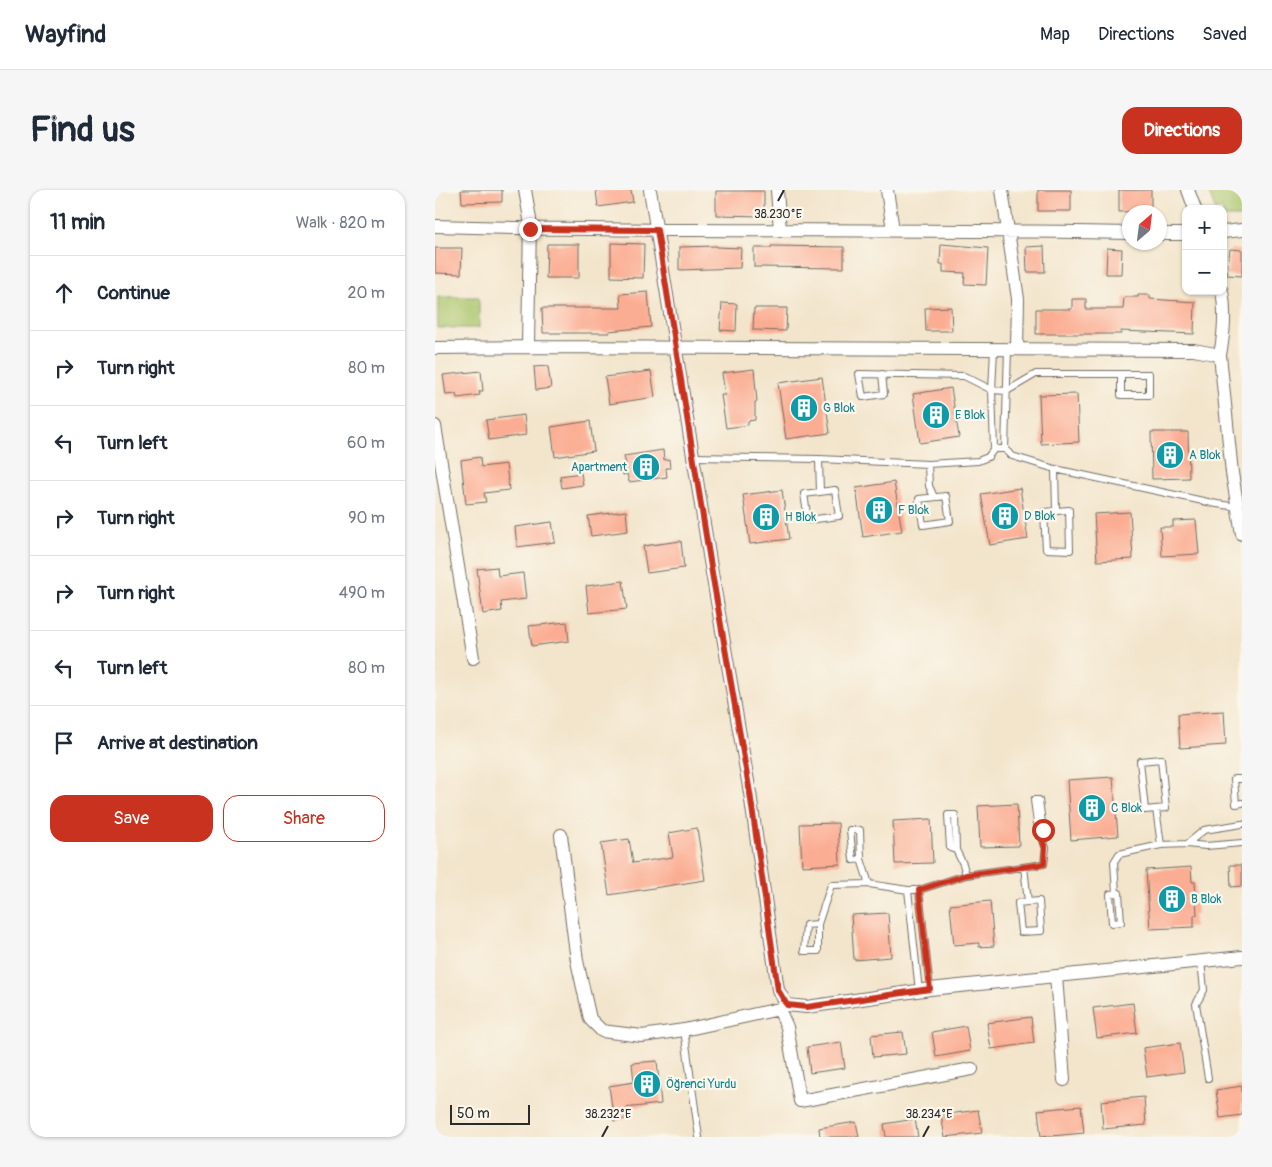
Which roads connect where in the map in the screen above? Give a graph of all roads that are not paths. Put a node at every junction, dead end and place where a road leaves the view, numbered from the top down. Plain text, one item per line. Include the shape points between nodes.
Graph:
1 (525, 190) edge
2 (650, 190) edge
3 (777, 190) edge
4 (887, 190) edge
5 (1002, 190) edge
6 (1188, 190) edge
7 (1194, 205) edge
8 (435, 226) edge
9 (530, 229) junction
10 (657, 230) junction
11 (893, 230) junction
12 (1009, 230) junction
13 (1242, 230) edge
14 (780, 231) junction
15 (1227, 232) edge
16 (1122, 233) edge
17 (1167, 234) edge
18 (1182, 234) edge
19 (1223, 295) edge
20 (527, 347) junction
21 (677, 347) junction
22 (435, 348) edge
23 (994, 349) junction
24 (1012, 349) junction
25 (1220, 355) junction
26 (881, 374) junction
27 (1121, 374) junction
28 (991, 390) junction
29 (1007, 391) junction
30 (435, 426) edge
31 (994, 449) junction
32 (1005, 450) junction
33 (694, 457) junction
34 (819, 459) junction
35 (927, 464) junction
36 (1055, 469) junction
37 (1237, 472) edge
38 (820, 492) junction
39 (934, 497) junction
40 (1238, 507) junction
41 (1056, 511) junction
42 (1242, 534) edge
43 (473, 658) dead end
44 (1242, 779) edge
45 (1242, 803) edge
46 (1156, 809) junction
47 (1242, 824) edge
48 (561, 835) dead end
49 (1041, 835) dead end
50 (1242, 843) edge
51 (1187, 844) junction
52 (1161, 845) junction
53 (956, 850) junction
54 (861, 859) dead end
55 (1024, 867) junction
56 (966, 875) junction
57 (869, 884) junction
58 (909, 890) junction
59 (919, 890) junction
60 (1117, 893) dead end
61 (1028, 902) junction
62 (818, 924) junction
63 (1242, 957) edge
64 (1201, 961) junction
65 (1056, 976) junction
66 (925, 990) junction
67 (783, 1007) junction
68 (684, 1030) junction
69 (972, 1069) dead end
70 (1208, 1078) dead end
71 (1064, 1080) dead end
72 (699, 1137) edge

1 - 9 street
2 - 10 street
3 - 14 street
4 - 11 street
5 - 12 street
6 - 7 street
8 - 9 street
9 - 10 street
9 - 20 street
10 - 14 street
10 - 21 street
11 - 12 street
11 - 14 street
12 - 16 street
12 - 24 street via 1018,299
13 - 15 street
17 - 18 street
19 - 25 street
20 - 21 street
20 - 22 street
21 - 23 street
21 - 33 street
23 - 24 street
23 - 28 lane
24 - 25 street via 1194,350
24 - 29 lane
25 - 37 street
26 - 26 lane via 885,394 863,397 859,374
26 - 28 lane via 964,376
27 - 27 lane via 1121,395 1149,395 1149,374
27 - 29 lane via 1035,374
28 - 29 lane
28 - 31 lane
29 - 32 lane
30 - 43 street
31 - 32 lane
31 - 35 lane via 978,462
32 - 36 lane via 1012,456
33 - 34 lane
33 - 67 street
34 - 35 lane
34 - 38 lane
35 - 39 lane via 929,486
36 - 40 lane
36 - 41 lane
37 - 40 street
38 - 38 lane via 835,490 839,516 808,520 804,494
39 - 39 lane via 946,496 950,521 923,525 919,499
40 - 42 street
41 - 41 lane via 1069,510 1070,550 1046,549 1044,512
44 - 45 lane via 1234,779 1236,804
46 - 46 lane via 1145,810 1140,761 1161,759 1166,808
46 - 52 lane
47 - 51 lane via 1203,830
48 - 68 street via 577,961 590,1019 602,1031 642,1036
49 - 55 lane via 1045,848 1044,864
50 - 51 lane
51 - 52 lane
52 - 60 lane via 1119,854 1113,862
53 - 53 lane via 950,848 948,815 955,815
53 - 56 lane
54 - 57 lane
55 - 56 lane
55 - 61 lane
56 - 59 lane
57 - 58 lane
57 - 62 lane via 831,885
58 - 59 lane
58 - 66 lane
59 - 66 lane
61 - 61 lane via 1039,901 1041,931 1021,932 1018,903
62 - 62 lane via 818,951 804,951 806,925
63 - 64 street
64 - 65 street
64 - 70 lane via 1204,990 1196,1004
65 - 66 street
65 - 71 street
66 - 67 street via 807,1007
67 - 68 street
67 - 69 street via 800,1101
68 - 72 lane

